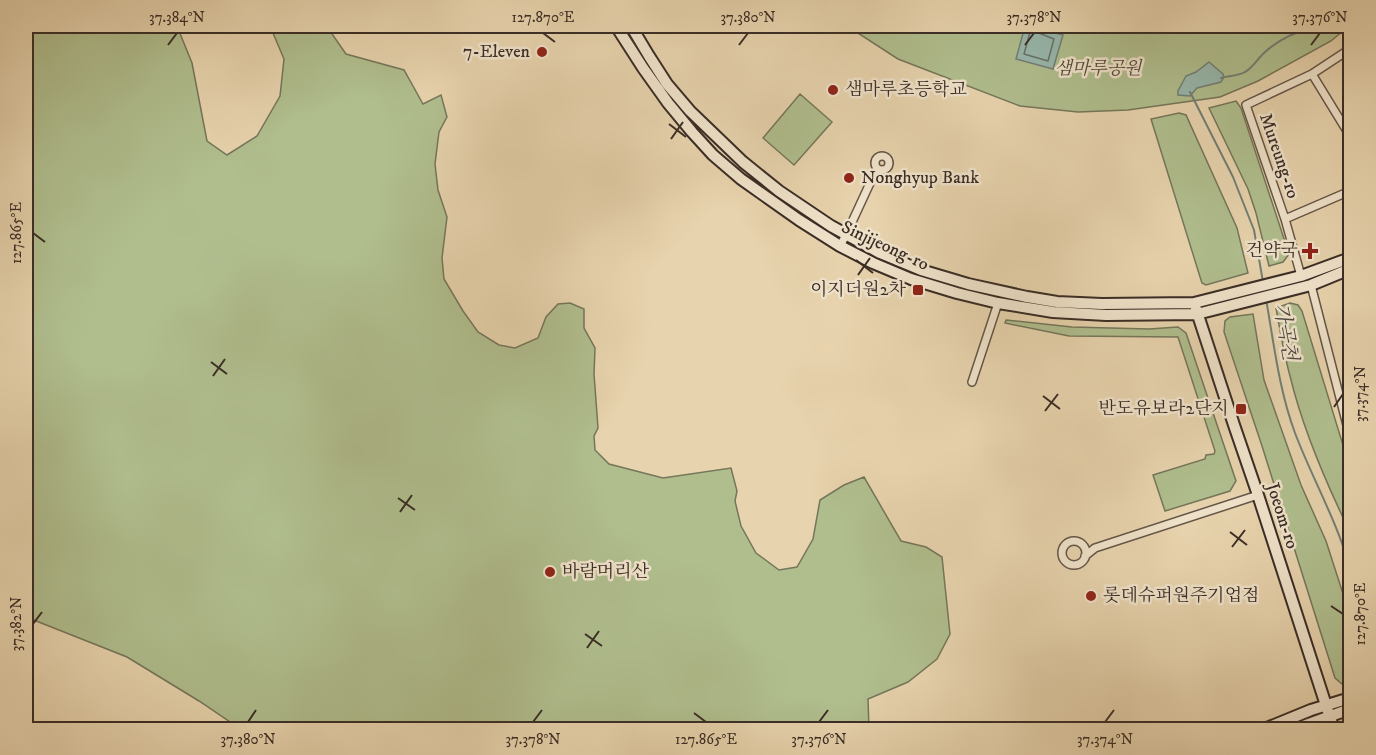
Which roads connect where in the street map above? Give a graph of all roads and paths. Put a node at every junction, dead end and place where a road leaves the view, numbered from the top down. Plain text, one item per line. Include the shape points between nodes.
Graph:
1 (616, 26) edge
2 (631, 26) edge
3 (1350, 49) edge
4 (1312, 74) junction
5 (1350, 136) edge
6 (877, 168) dead end
7 (1350, 191) edge
8 (1285, 219) junction
9 (846, 235) junction
10 (840, 246) junction
11 (1350, 258) edge
12 (1350, 269) edge
13 (1301, 276) junction
14 (1306, 287) junction
15 (1001, 291) junction
16 (1226, 302) junction
17 (998, 303) junction
18 (1195, 308) junction
19 (972, 382) dead end
20 (1350, 437) edge
21 (1258, 495) junction
22 (1082, 545) junction
23 (1095, 548) junction
24 (1085, 556) junction
25 (1350, 702) edge
26 (1328, 710) junction
27 (1263, 729) edge
28 (1292, 729) edge
29 (1334, 729) edge

1 - 10 street, Sinjijeong-ro via 668,103 713,155 757,192
2 - 9 street, Sinjijeong-ro via 667,84 721,142 778,191
3 - 4 street, Mureung-ro
4 - 5 street
4 - 8 street, Mureung-ro via 1246,105
6 - 9 street
7 - 8 street, Mureung-ro
8 - 13 street, Mureung-ro
9 - 10 street
9 - 15 street, Sinjijeong-ro via 921,270
10 - 17 street, Sinjijeong-ro via 911,279
11 - 13 street
12 - 14 street
13 - 16 street
14 - 16 street
14 - 20 street
15 - 17 street
15 - 18 street, Sinjijeong-ro via 1057,302
16 - 18 street, Sinjijeong-ro
17 - 18 street, Sinjijeong-ro via 1080,315
17 - 19 street
18 - 21 street, Joeom-ro
21 - 23 street
21 - 26 street, Joeom-ro
22 - 23 street
22 - 24 street
22 - 24 street via 1067,544 1062,550 1063,558 1075,565
23 - 24 street
25 - 26 street
26 - 27 street
26 - 28 street
26 - 29 street, Joeom-ro

